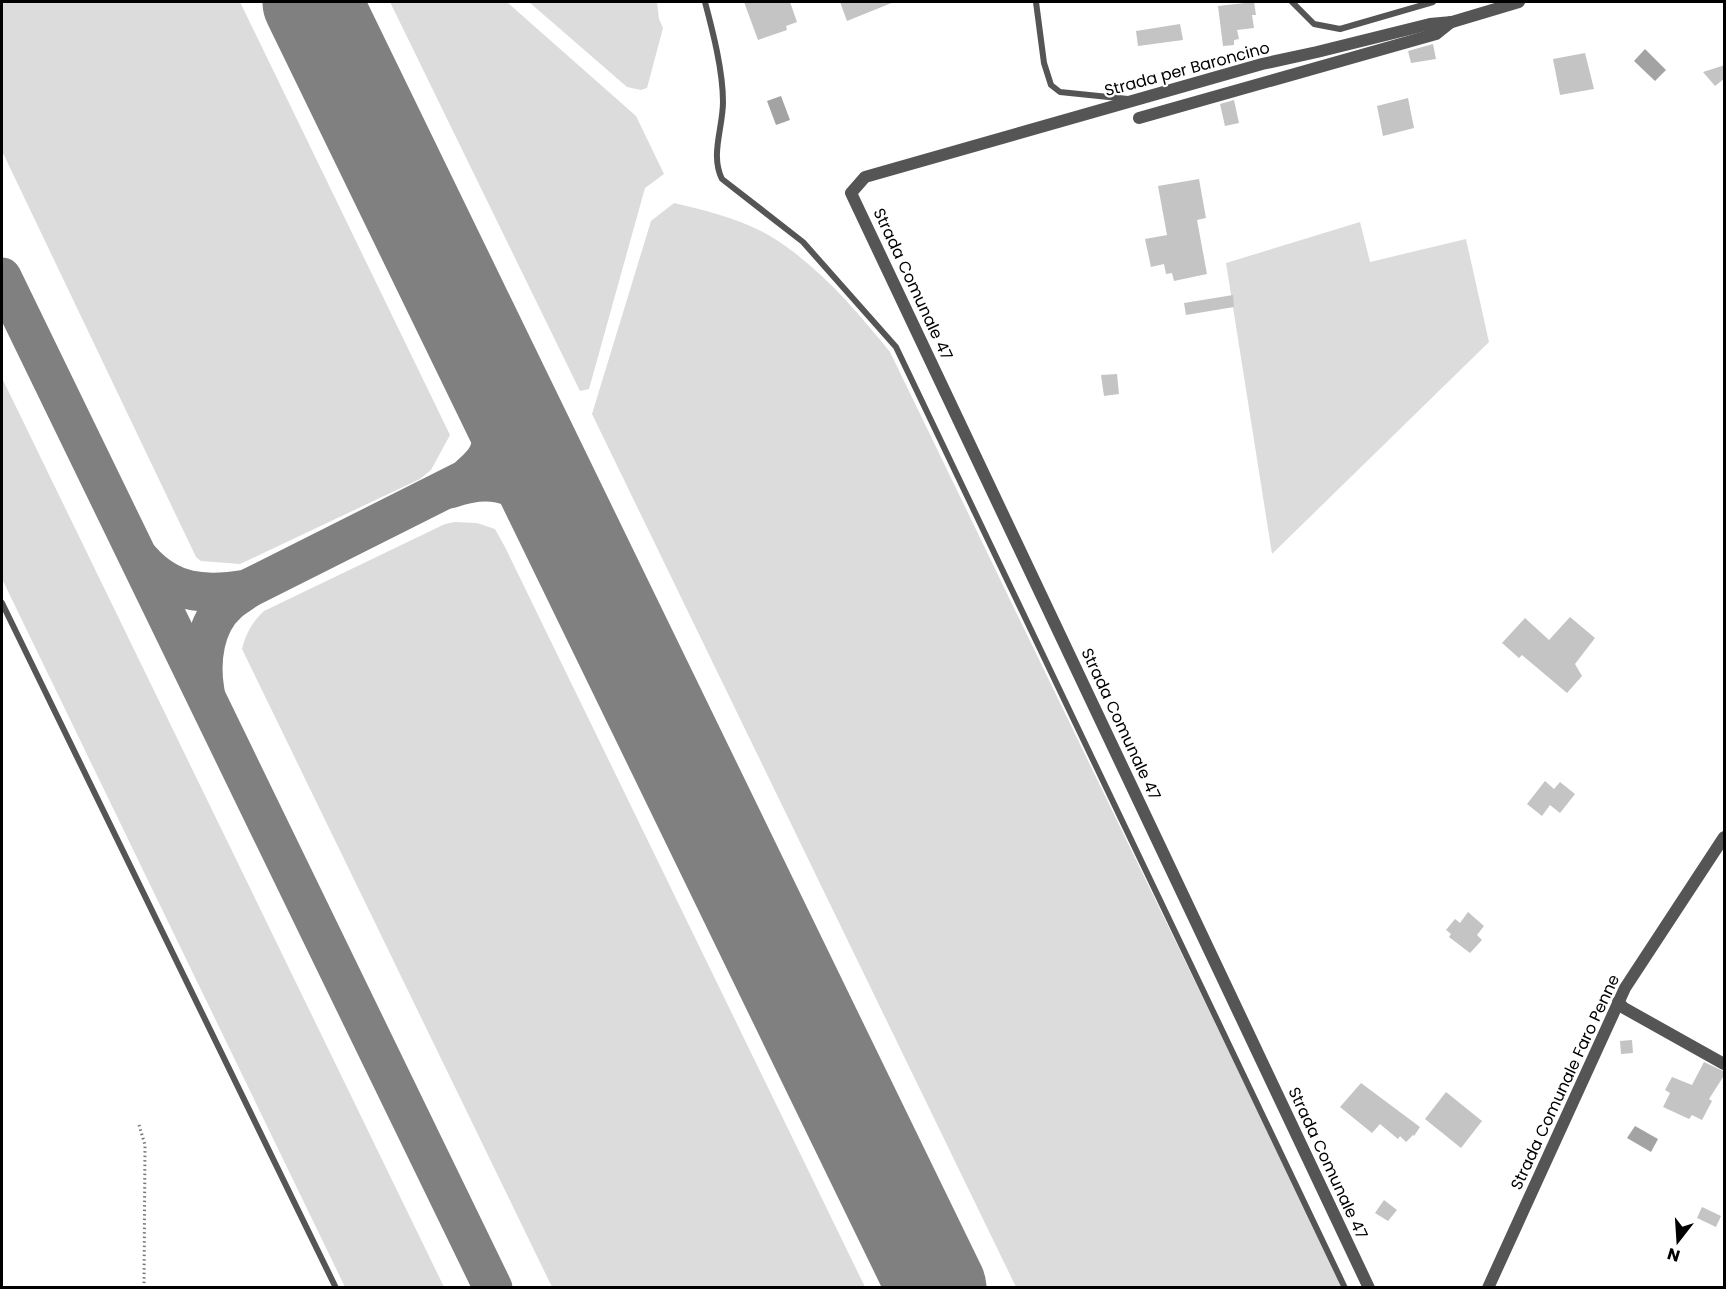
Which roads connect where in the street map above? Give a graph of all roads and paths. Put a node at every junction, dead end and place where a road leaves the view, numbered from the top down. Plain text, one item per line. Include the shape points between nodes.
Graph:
1 (705, 2) edge
2 (1036, 2) edge
3 (1292, 2) edge
4 (1434, 2) edge
5 (1519, 2) edge
6 (1422, 3) edge
7 (1452, 22) junction
8 (1134, 100) junction
9 (1139, 118) dead end
10 (865, 177) joint
11 (2, 603) edge
12 (1725, 837) edge
13 (1618, 1002) junction
14 (1725, 1064) edge
15 (140, 1125) dead end
16 (144, 1287) edge
17 (336, 1287) edge
18 (1345, 1287) edge
19 (1369, 1287) edge
20 (1488, 1287) edge

1 - 18 lane via 723,103 717,156 722,180 803,242 896,347
2 - 8 lane via 1051,86 1060,92
3 - 6 lane via 1314,24 1340,29
4 - 6 lane
5 - 7 street, Strada per Baroncino
7 - 8 street, Strada per Baroncino via 1262,64
7 - 9 street via 1436,34
8 - 10 street, Strada per Baroncino
10 - 19 street, Strada Comunale 47 via 851,194
11 - 17 lane
12 - 13 street, Strada Comunale Faro Penne
13 - 14 street
13 - 20 street, Strada Comunale Faro Penne
15 - 16 path via 145,1145

